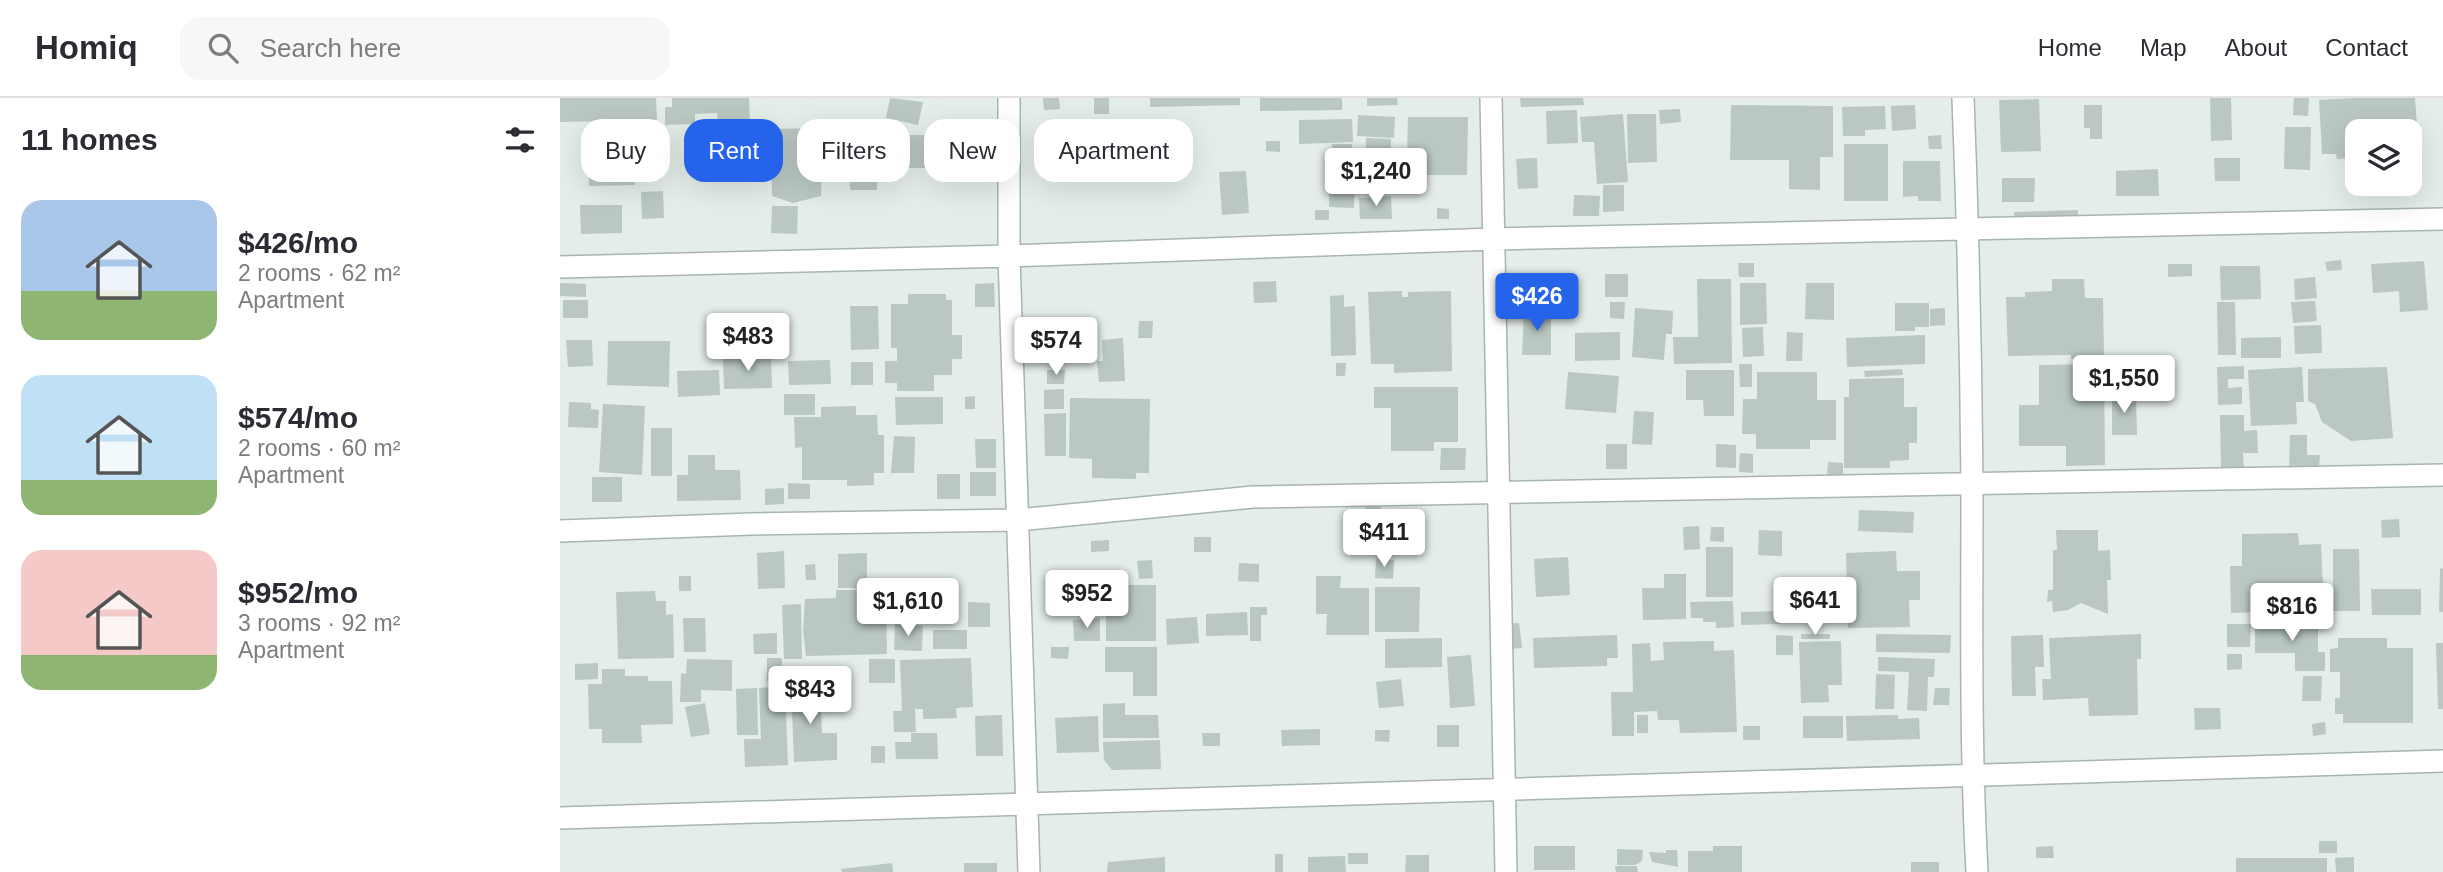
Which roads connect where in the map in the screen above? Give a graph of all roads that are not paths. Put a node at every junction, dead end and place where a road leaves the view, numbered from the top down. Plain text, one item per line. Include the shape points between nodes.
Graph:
1 (1009, 98) edge
2 (1491, 98) edge
3 (1963, 98) edge
4 (2443, 219) edge
5 (1968, 230) junction
6 (1494, 239) junction
7 (1009, 256) junction
8 (560, 267) edge
9 (2443, 475) edge
10 (1972, 484) junction
11 (1500, 492) junction
12 (1018, 520) junction
13 (560, 531) edge
14 (2443, 761) edge
15 (1972, 777) junction
16 (1505, 788) junction
17 (1028, 804) junction
18 (560, 818) edge
19 (1029, 872) edge
20 (1506, 872) edge
21 (1977, 872) edge

1 - 7 street
2 - 6 street
3 - 5 street
4 - 5 street
5 - 6 street
5 - 10 street
6 - 7 street
6 - 11 street
7 - 8 street
7 - 12 street
9 - 10 street
10 - 11 street
10 - 15 street
11 - 12 street via 1253,498
11 - 16 street
12 - 13 street
12 - 17 street
14 - 15 street
15 - 16 street
15 - 21 street
16 - 17 street
16 - 20 street
17 - 18 street
17 - 19 street

